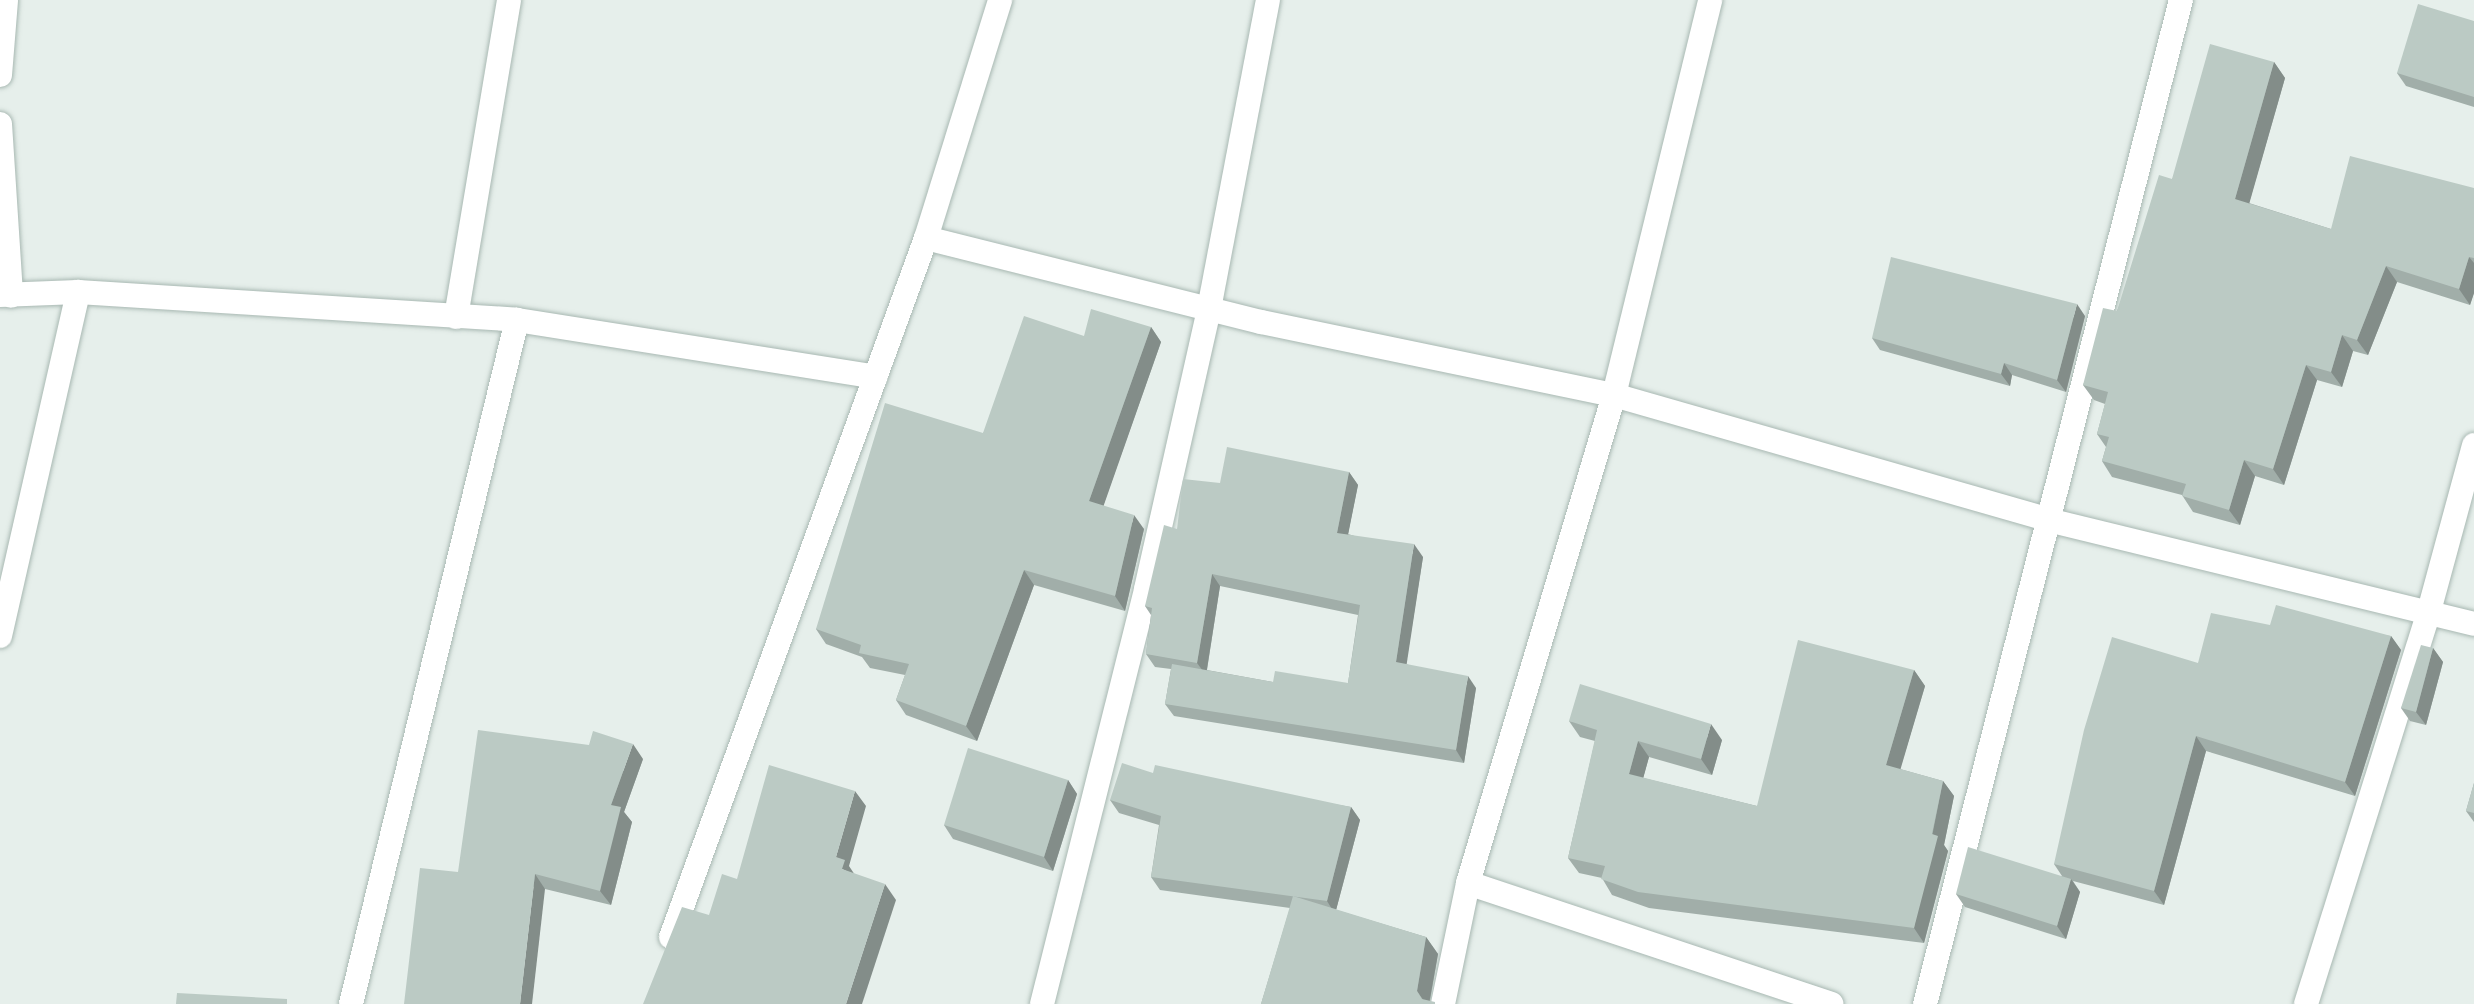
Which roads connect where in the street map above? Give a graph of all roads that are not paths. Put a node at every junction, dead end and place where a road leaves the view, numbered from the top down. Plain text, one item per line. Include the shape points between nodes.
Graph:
1 (6, 0) edge
2 (509, 0) edge
3 (1000, 0) edge
4 (1268, 0) edge
5 (1710, 0) edge
6 (2181, 0) edge
7 (0, 75) edge
8 (0, 124) edge
9 (926, 238) junction
10 (78, 292) junction
11 (5, 296) edge
12 (1209, 309) junction
13 (456, 317) junction
14 (517, 320) junction
15 (875, 377) junction
16 (1614, 395) junction
17 (2474, 445) edge
18 (2052, 521) junction
19 (2429, 611) junction
20 (2474, 624) edge
21 (0, 636) edge
22 (1468, 883) junction
23 (661, 963) edge
24 (351, 1004) edge
25 (1042, 1004) edge
26 (1443, 1004) edge
27 (1831, 1004) edge
28 (1925, 1004) edge
29 (2306, 1004) edge

1 - 7 street
2 - 13 street
3 - 9 street
4 - 12 street
5 - 16 street
6 - 18 street
8 - 11 street
9 - 12 street
9 - 15 street
10 - 11 street
10 - 13 street
10 - 21 street
12 - 16 street
12 - 25 street via 1146,589
13 - 14 street
14 - 15 street
14 - 24 street
15 - 23 street
16 - 18 street
16 - 22 street
17 - 19 street
18 - 19 street
18 - 28 street
19 - 20 street
19 - 29 street
22 - 26 street
22 - 27 street

